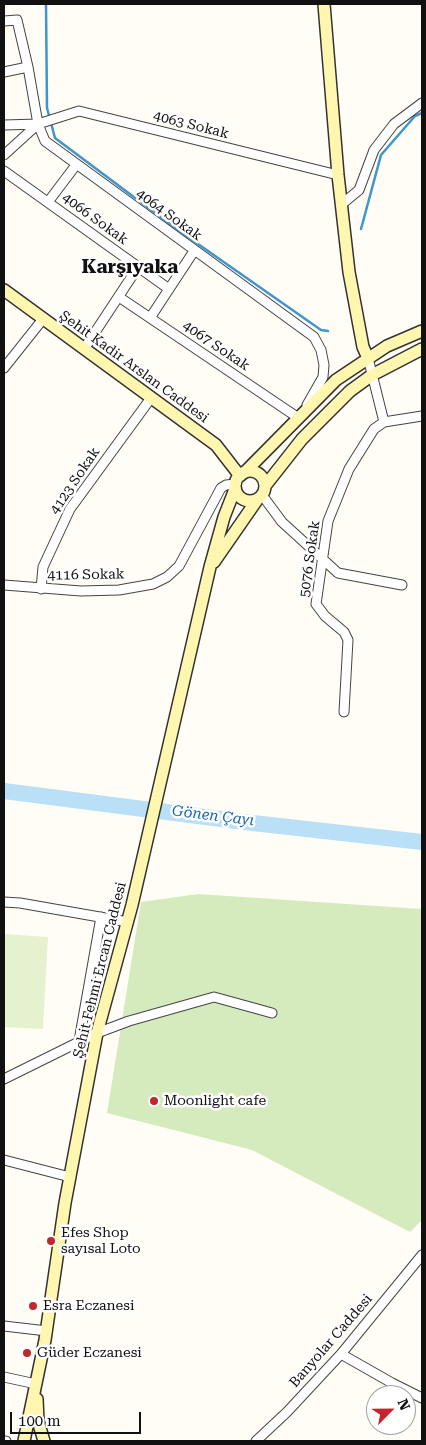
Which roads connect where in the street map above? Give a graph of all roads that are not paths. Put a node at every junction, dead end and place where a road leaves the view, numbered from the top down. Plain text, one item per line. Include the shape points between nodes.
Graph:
1 (324, 4) edge
2 (4, 21) edge
3 (28, 67) junction
4 (4, 72) edge
5 (422, 103) edge
6 (46, 121) junction
7 (4, 125) edge
8 (4, 156) edge
9 (76, 165) junction
10 (4, 171) edge
11 (338, 175) junction
12 (48, 202) junction
13 (342, 204) junction
14 (194, 251) junction
15 (138, 267) junction
16 (169, 289) junction
17 (4, 290) edge
18 (119, 297) junction
19 (150, 318) junction
20 (43, 319) junction
21 (422, 331) edge
22 (84, 349) junction
23 (422, 349) edge
24 (368, 358) junction
25 (4, 368) edge
26 (372, 375) junction
27 (151, 398) junction
28 (301, 414) junction
29 (422, 416) edge
30 (384, 422) junction
31 (239, 480) junction
32 (261, 494) junction
33 (322, 560) junction
34 (210, 567) junction
35 (4, 576) edge
36 (402, 585) dead end
37 (6, 586) edge
38 (41, 589) junction
39 (344, 712) dead end
40 (4, 902) edge
41 (101, 917) junction
42 (128, 922) junction
43 (272, 1013) dead end
44 (97, 1033) junction
45 (79, 1041) junction
46 (4, 1079) edge
47 (4, 1160) edge
48 (70, 1177) junction
49 (422, 1255) edge
50 (4, 1326) edge
51 (47, 1331) junction
52 (341, 1354) junction
53 (4, 1377) edge
54 (36, 1384) junction
55 (422, 1398) edge
56 (24, 1441) edge
57 (44, 1441) edge
58 (256, 1441) edge

1 - 11 main road
2 - 3 street, 4064 Sokak via 17,20
3 - 4 street
3 - 6 street, 4064 Sokak
5 - 13 street via 394,124 374,150 359,190
6 - 7 street
6 - 8 street
6 - 9 street, 4064 Sokak via 45,141
6 - 11 street, 4063 Sokak via 79,111
9 - 12 street
9 - 14 street, 4064 Sokak
10 - 12 street, 4066 Sokak
11 - 13 main road
12 - 15 street, 4066 Sokak
13 - 24 main road via 349,272 363,347
14 - 16 street
14 - 28 street, 4064 Sokak via 314,337 321,350 323,377
15 - 16 street, 4066 Sokak
15 - 18 street
16 - 19 street
17 - 20 main road, Şehit Kadir Arslan Caddesi
18 - 19 street, 4067 Sokak
18 - 22 street
19 - 28 street, 4067 Sokak
20 - 22 main road, Şehit Kadir Arslan Caddesi
20 - 25 street
21 - 24 main road
22 - 27 main road, Şehit Kadir Arslan Caddesi
23 - 26 main road, Şehit Fehmi Ercan Caddesi
24 - 26 street
24 - 28 main road via 336,380
26 - 30 street
26 - 32 main road, Şehit Fehmi Ercan Caddesi via 329,410 302,439
27 - 31 main road, Şehit Kadir Arslan Caddesi via 216,446
27 - 38 street, 4123 Sokak via 70,509 44,567
28 - 31 main road
29 - 30 street
30 - 33 street, 5076 Sokak via 366,438 349,469 328,521
31 - 32 main road via 244,500
31 - 32 main road via 258,474
31 - 34 main road, Şehit Fehmi Ercan Caddesi via 224,517
31 - 38 street, 4116 Sokak via 221,488 179,566 167,577 153,584 119,590
32 - 33 street via 282,522
32 - 34 main road, Şehit Fehmi Ercan Caddesi
33 - 36 street via 338,573
33 - 39 street, 5076 Sokak via 316,604 348,640
34 - 42 main road, Şehit Fehmi Ercan Caddesi
35 - 37 street
37 - 38 street, 4116 Sokak
40 - 41 street
41 - 42 street
41 - 45 street
42 - 44 main road, Şehit Fehmi Ercan Caddesi
43 - 44 street via 214,997
44 - 45 street
44 - 48 main road, Şehit Fehmi Ercan Caddesi
45 - 46 street
47 - 48 street
48 - 51 main road, Şehit Fehmi Ercan Caddesi
49 - 52 street, Banyolar Caddesi
50 - 51 street
51 - 54 main road, Şehit Fehmi Ercan Caddesi
52 - 55 street
52 - 58 street, Banyolar Caddesi
53 - 54 street
54 - 56 main road, Şehit Fehmi Ercan Caddesi
54 - 57 main road, Şehit Fehmi Ercan Caddesi via 38,1421

